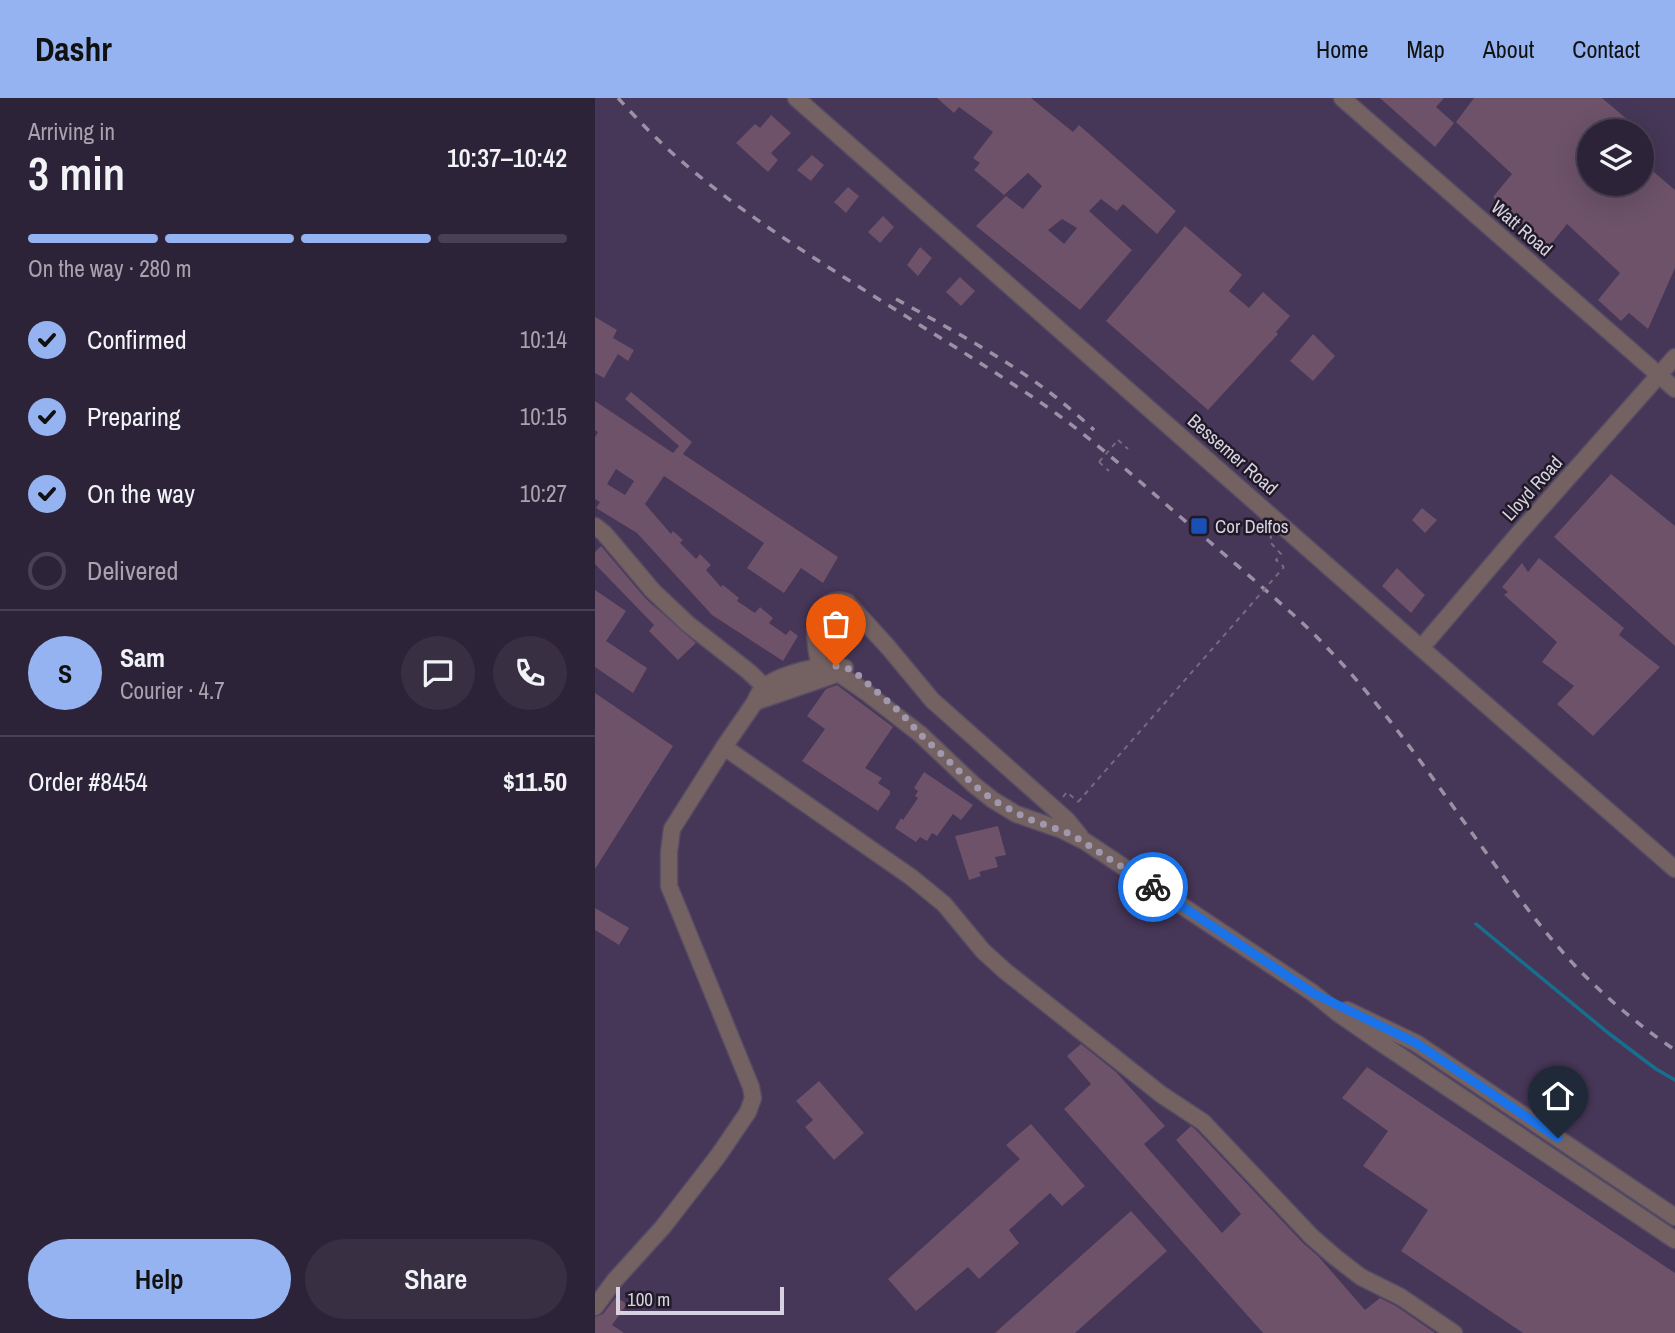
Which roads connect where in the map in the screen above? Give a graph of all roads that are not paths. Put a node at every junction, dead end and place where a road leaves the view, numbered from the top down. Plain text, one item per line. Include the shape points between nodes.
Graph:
1 (796, 98) edge
2 (1342, 98) edge
3 (1675, 357) edge
4 (1659, 376) junction
5 (1675, 389) edge
6 (595, 526) edge
7 (1422, 648) junction
8 (822, 673) junction
9 (763, 696) junction
10 (724, 747) junction
11 (1086, 842) junction
12 (1675, 869) edge
13 (1313, 993) junction
14 (1675, 1217) edge
15 (1675, 1240) edge
16 (595, 1307) edge
17 (1454, 1333) edge

1 - 7 street, Bessemer Road
2 - 4 street, Watt Road
3 - 4 street, Lloyd Road
4 - 5 street, Watt Road
4 - 7 street, Lloyd Road
6 - 9 street via 653,591 748,671
7 - 12 street, Bessemer Road
8 - 9 street
8 - 11 street via 838,673 867,693 993,800
8 - 11 street via 815,633 818,616 827,604 843,600 932,700
9 - 10 street
10 - 16 street via 672,829 669,886 751,1087 752,1103 718,1156
10 - 17 street via 911,877 944,904 1005,971 1203,1122 1335,1257
11 - 13 street
13 - 14 street via 1416,1043
13 - 15 street

